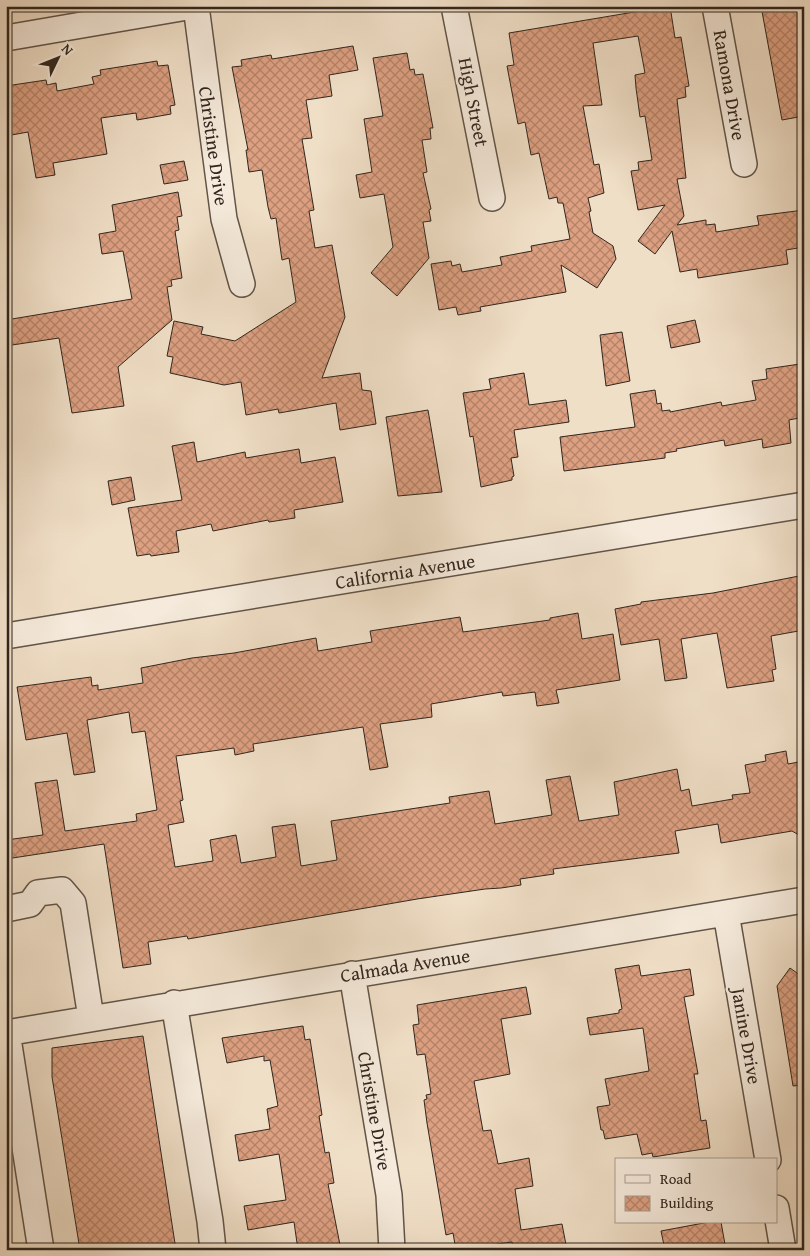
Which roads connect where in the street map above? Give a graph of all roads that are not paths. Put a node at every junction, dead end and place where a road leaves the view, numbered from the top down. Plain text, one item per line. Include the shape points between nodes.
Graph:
1 (194, 6) edge
2 (454, 6) edge
3 (715, 6) edge
4 (6, 38) edge
5 (744, 164) dead end
6 (492, 198) dead end
7 (242, 284) dead end
8 (804, 505) edge
9 (6, 636) edge
10 (804, 900) edge
11 (6, 908) edge
12 (726, 913) junction
13 (352, 974) junction
14 (174, 1003) junction
15 (91, 1018) junction
16 (7, 1032) edge
17 (12, 1102) edge
18 (768, 1158) edge
19 (778, 1220) edge
20 (41, 1250) edge
21 (213, 1250) edge
22 (392, 1250) edge
23 (783, 1250) edge

1 - 4 street
1 - 7 street, Christine Drive via 224,219
2 - 6 street, High Street
3 - 5 street, Ramona Drive
8 - 9 street, California Avenue
10 - 12 street, Calmada Avenue
11 - 15 street via 30,904 38,893 62,890 73,903
12 - 13 street, Calmada Avenue
12 - 18 street, Janine Drive
13 - 14 street, Calmada Avenue
13 - 22 street, Christine Drive via 389,1195
14 - 15 street, Calmada Avenue
14 - 21 street
15 - 16 street, Calmada Avenue
16 - 17 street
17 - 20 street
19 - 23 street

